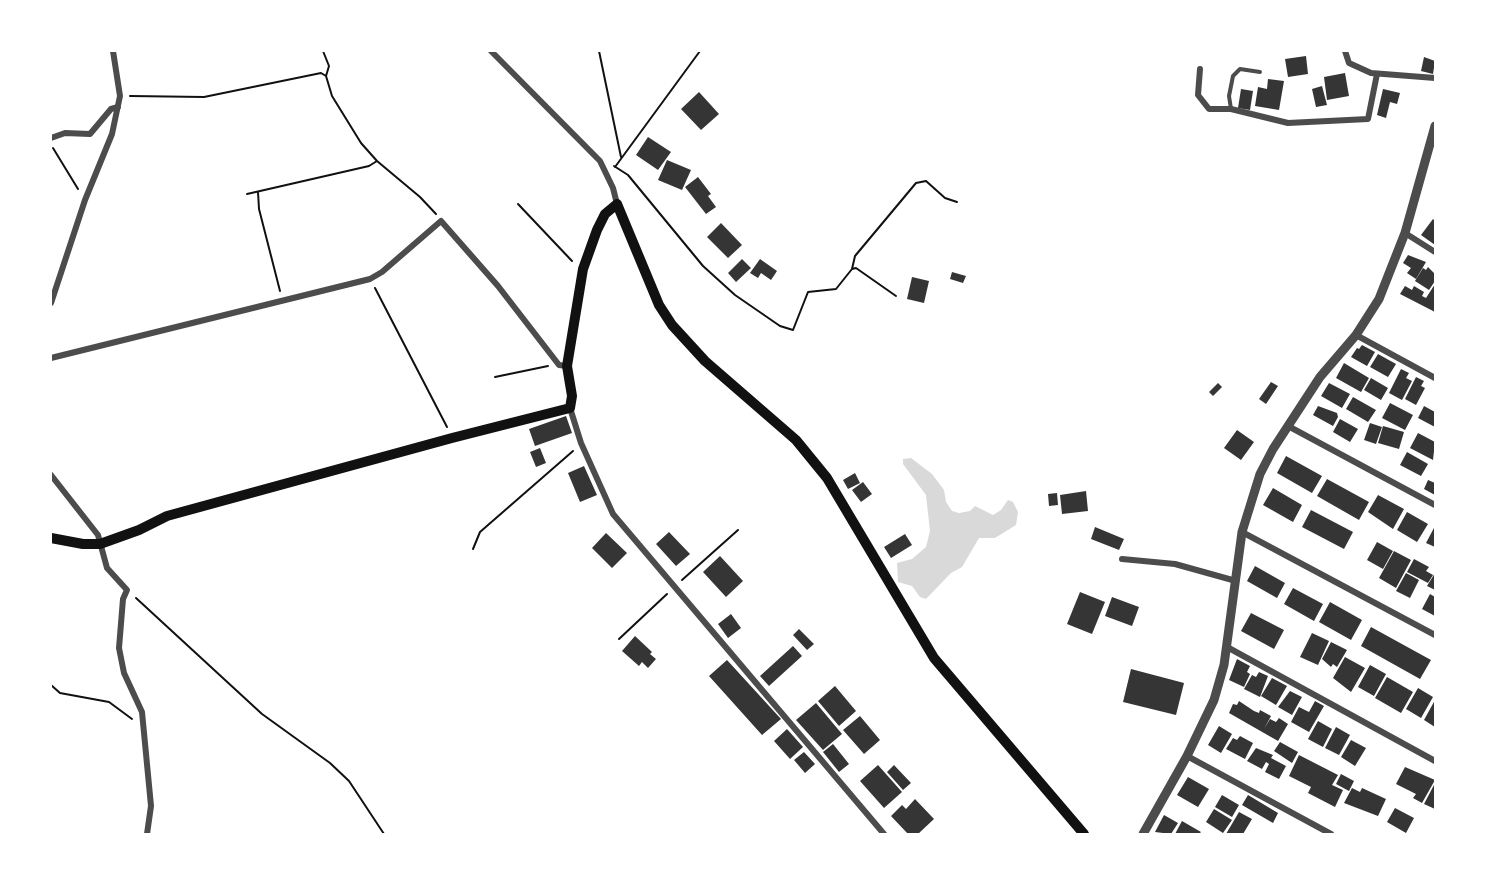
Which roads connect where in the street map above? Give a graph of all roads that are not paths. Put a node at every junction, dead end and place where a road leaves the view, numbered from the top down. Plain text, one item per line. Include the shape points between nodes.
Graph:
1 (113, 51) edge
2 (491, 51) edge
3 (1345, 51) edge
4 (1200, 69) dead end
5 (1260, 72) dead end
6 (1377, 74) junction
7 (1435, 78) edge
8 (118, 106) junction
9 (1231, 109) junction
10 (1435, 126) edge
11 (51, 138) edge
12 (616, 204) junction
13 (1405, 233) junction
14 (1435, 252) edge
15 (51, 303) edge
16 (1356, 336) junction
17 (51, 358) edge
18 (562, 365) junction
19 (1435, 378) edge
20 (570, 408) junction
21 (1288, 426) junction
22 (51, 475) edge
23 (1435, 505) edge
24 (1242, 532) junction
25 (51, 538) edge
26 (100, 544) junction
27 (1122, 559) dead end
28 (1236, 581) junction
29 (1435, 635) edge
30 (1227, 647) junction
31 (1187, 756) junction
32 (1435, 761) edge
33 (147, 834) edge
34 (884, 834) edge
35 (1084, 834) edge
36 (1143, 834) edge
37 (1331, 834) edge

1 - 8 street
2 - 12 street via 600,160
3 - 6 street via 1349,63
4 - 9 street via 1198,95 1202,103 1209,109
5 - 9 lane via 1240,69 1233,76
6 - 7 street
6 - 9 street via 1368,119 1288,123
8 - 11 street via 90,134 65,133
8 - 15 street via 112,134
10 - 13 street
12 - 18 main road via 605,214 583,269
12 - 35 main road via 659,305 672,325 705,361 796,440 821,471 934,658
13 - 14 street
13 - 16 street via 1379,299
16 - 19 street
16 - 21 street via 1320,377
17 - 18 street via 370,279 441,221
18 - 20 main road via 572,396
20 - 26 main road via 167,516
20 - 34 street via 613,514
21 - 23 street
21 - 24 street via 1260,474
22 - 26 street via 98,535
24 - 28 street
24 - 29 street
25 - 26 main road
26 - 33 street via 107,568 127,590 123,599 120,660 140,705 151,806
27 - 28 street via 1175,564
28 - 30 street
30 - 31 street via 1214,700
30 - 32 street
31 - 36 street
31 - 37 street

